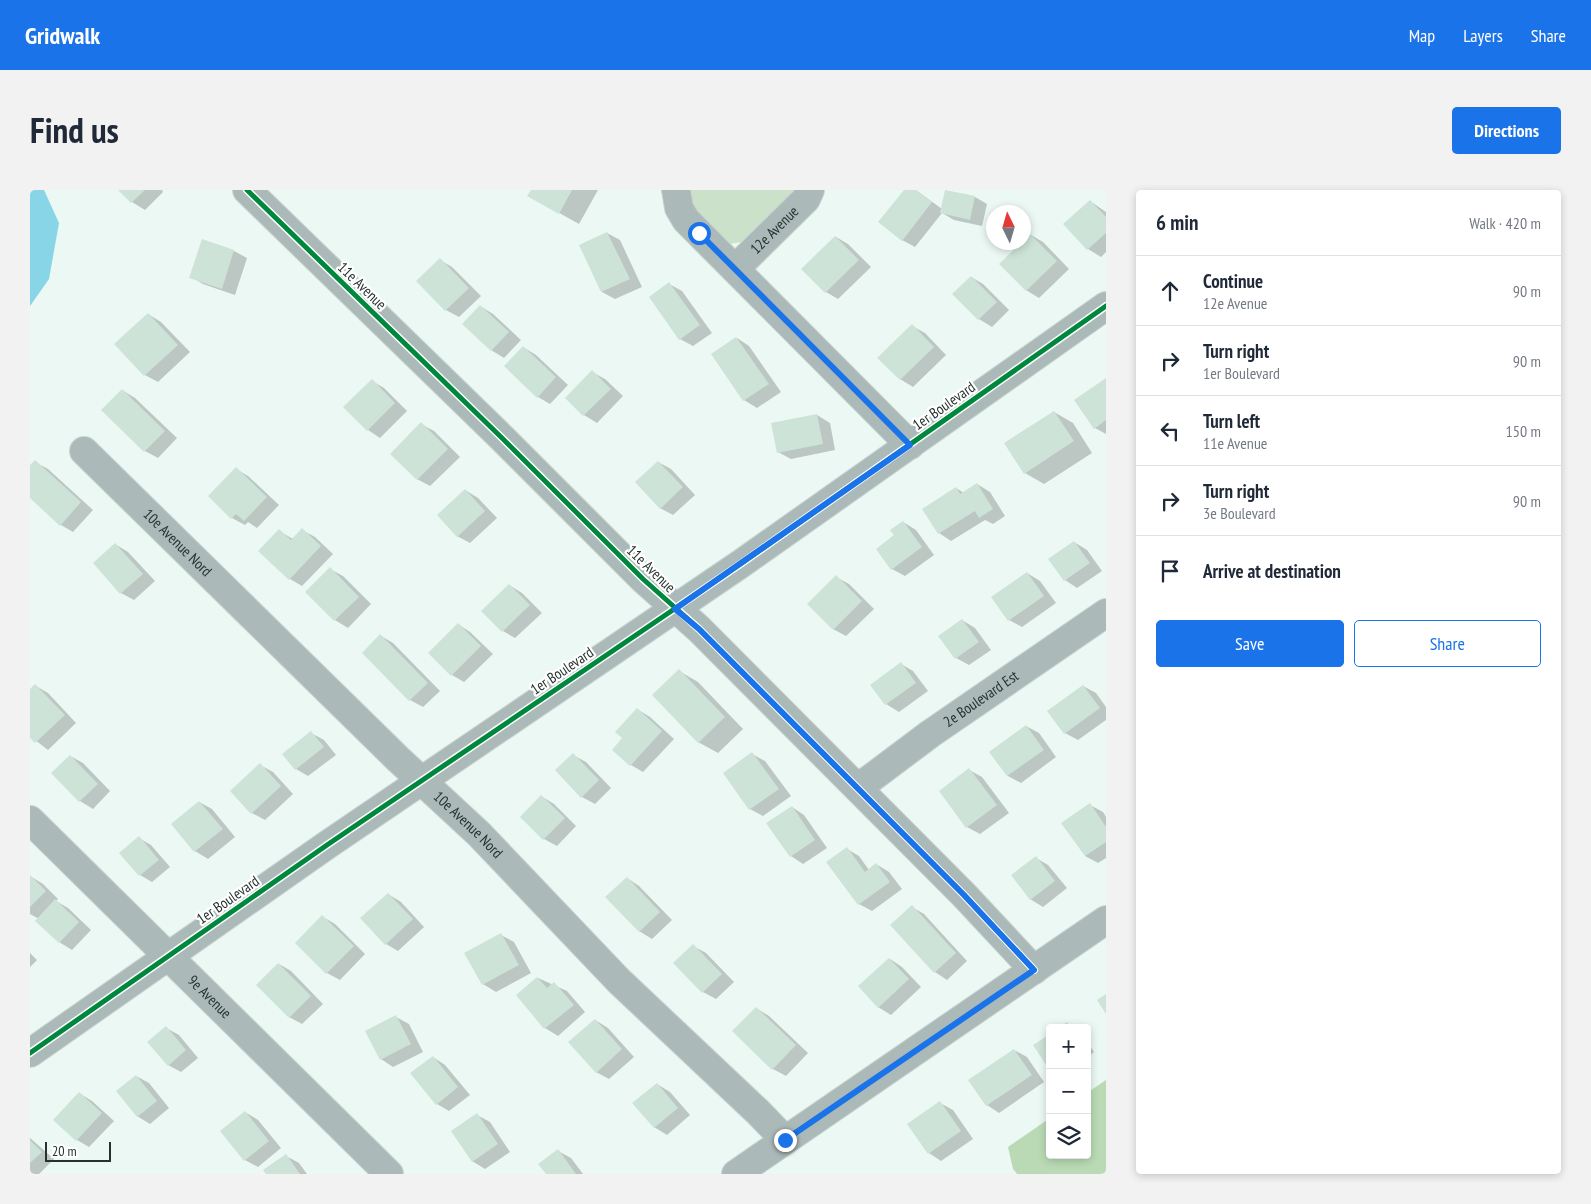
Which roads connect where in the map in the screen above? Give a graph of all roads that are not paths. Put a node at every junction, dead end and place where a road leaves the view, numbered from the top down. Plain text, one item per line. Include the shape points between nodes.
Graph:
1 (247, 190) edge
2 (676, 190) edge
3 (810, 190) edge
4 (736, 268) junction
5 (1106, 306) edge
6 (910, 445) junction
7 (84, 451) dead end
8 (675, 609) junction
9 (1106, 613) edge
10 (423, 781) junction
11 (858, 788) junction
12 (30, 820) edge
13 (1106, 920) edge
14 (169, 956) junction
15 (1034, 970) junction
16 (30, 1053) edge
17 (785, 1140) junction
18 (389, 1174) edge
19 (736, 1174) edge

1 - 8 street, 11e Avenue
2 - 4 street via 679,208 686,220
3 - 4 street, 12e Avenue via 806,199
4 - 6 street
5 - 6 street, 1er Boulevard
6 - 8 street, 1er Boulevard
7 - 10 street, 10e Avenue Nord
8 - 10 street, 1er Boulevard
8 - 11 street, 11e Avenue
9 - 11 street, 2e Boulevard Est via 930,734
10 - 14 street, 1er Boulevard
10 - 17 street, 10e Avenue Nord via 480,834 619,981
11 - 15 street, 11e Avenue
12 - 14 street, 9e Avenue
13 - 15 street
14 - 16 street, 1er Boulevard
14 - 18 street, 9e Avenue
15 - 17 street
17 - 19 street

